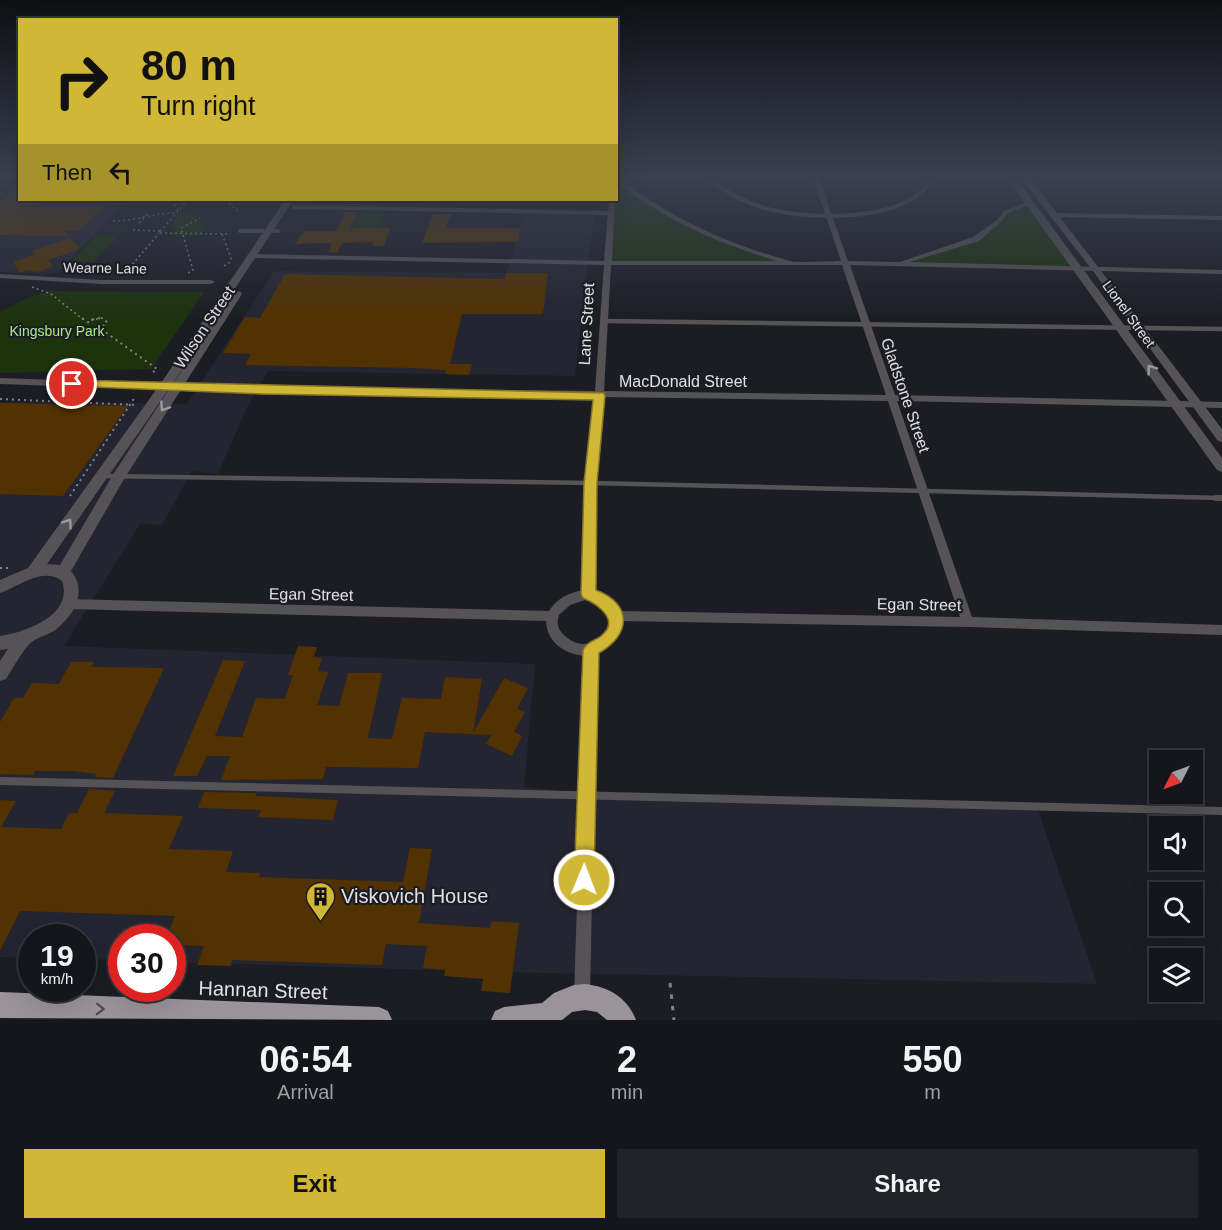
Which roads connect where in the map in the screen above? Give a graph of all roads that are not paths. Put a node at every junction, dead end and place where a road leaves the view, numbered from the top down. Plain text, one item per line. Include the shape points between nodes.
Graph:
1 (277, 226) edge
2 (609, 226) edge
3 (683, 226) edge
4 (831, 226) edge
5 (993, 226) edge
6 (1045, 226) edge
7 (1061, 226) edge
8 (240, 231) dead end
9 (273, 231) junction
10 (256, 256) junction
11 (607, 263) junction
12 (844, 263) junction
13 (798, 264) junction
14 (895, 264) junction
15 (1096, 269) junction
16 (1077, 270) junction
17 (1222, 272) edge
18 (0, 276) edge
19 (211, 282) dead end
20 (604, 321) junction
21 (866, 323) junction
22 (1120, 327) junction
23 (1138, 328) junction
24 (1222, 329) edge
25 (0, 381) edge
26 (165, 386) junction
27 (178, 387) junction
28 (599, 396) junction
29 (891, 398) junction
30 (1176, 404) junction
31 (1197, 405) junction
32 (1222, 405) edge
33 (1222, 438) edge
34 (1222, 468) edge
35 (102, 476) junction
36 (119, 476) junction
37 (591, 483) junction
38 (923, 489) junction
39 (1222, 498) edge
40 (34, 571) junction
41 (63, 573) junction
42 (0, 587) edge
43 (589, 594) junction
44 (68, 604) junction
45 (553, 616) junction
46 (615, 616) junction
47 (968, 622) junction
48 (1222, 630) edge
49 (25, 638) junction
50 (0, 643) edge
51 (591, 650) junction
52 (0, 674) edge
53 (0, 781) edge
54 (586, 796) junction
55 (1222, 811) edge
56 (582, 996) junction
57 (0, 1005) edge
58 (547, 1018) edge
59 (625, 1018) edge
60 (379, 1020) edge
61 (504, 1020) edge

1 - 9 street, Wilson Street
2 - 11 street, Lane Street
3 - 13 street
4 - 12 street, Gladstone Street
5 - 14 street via 976,239
6 - 16 street, Lionel Street
7 - 15 street, Lionel Street
8 - 9 lane
9 - 10 street, Wilson Street
10 - 11 street
10 - 26 street, Wilson Street
10 - 27 street, Wilson Street
11 - 13 street
11 - 20 street, Lane Street
12 - 13 street
12 - 14 street
12 - 21 street, Gladstone Street
14 - 16 street
15 - 16 street
15 - 17 street
15 - 23 street, Lionel Street
16 - 22 street, Lionel Street
18 - 19 street, Wearne Lane via 102,282
20 - 21 lane
20 - 28 street, Lane Street
21 - 22 lane
21 - 29 street, Gladstone Street
22 - 23 lane
30 -> 22 street, Lionel Street
23 - 24 lane
23 - 31 street, Lionel Street
25 - 26 street, MacDonald Street
26 - 27 street, MacDonald Street
26 - 35 street, Wilson Street
27 - 28 street, MacDonald Street
27 -> 36 street, Wilson Street
28 - 29 street, MacDonald Street
28 - 37 street, Lane Street
29 - 30 street, MacDonald Street
29 - 38 street, Gladstone Street
30 - 31 street, MacDonald Street
30 - 34 street, Lionel Street
31 - 32 street, MacDonald Street
31 - 33 street, Lionel Street
35 - 36 lane
40 -> 35 street, Wilson Street
36 - 37 lane
36 - 41 street, Wilson Street
37 - 38 lane
37 - 43 street, Lane Street
38 - 39 lane
38 - 47 street, Gladstone Street
40 - 41 street
40 - 42 street
41 - 44 street via 72,586
43 - 45 street via 567,598
43 - 46 street via 604,600
44 - 45 street, Egan Street
44 - 49 street via 51,624
45 - 51 street via 554,633 564,644
46 - 47 street, Egan Street
46 - 51 street via 615,630 608,640
47 - 48 street, Egan Street
49 - 50 street
49 - 52 street
51 - 54 street
53 - 54 lane
54 - 55 lane
54 - 56 street
56 - 58 highway via 558,1005
56 - 59 highway via 603,1000
57 -> 60 highway, Hannan Street
58 - 61 highway

